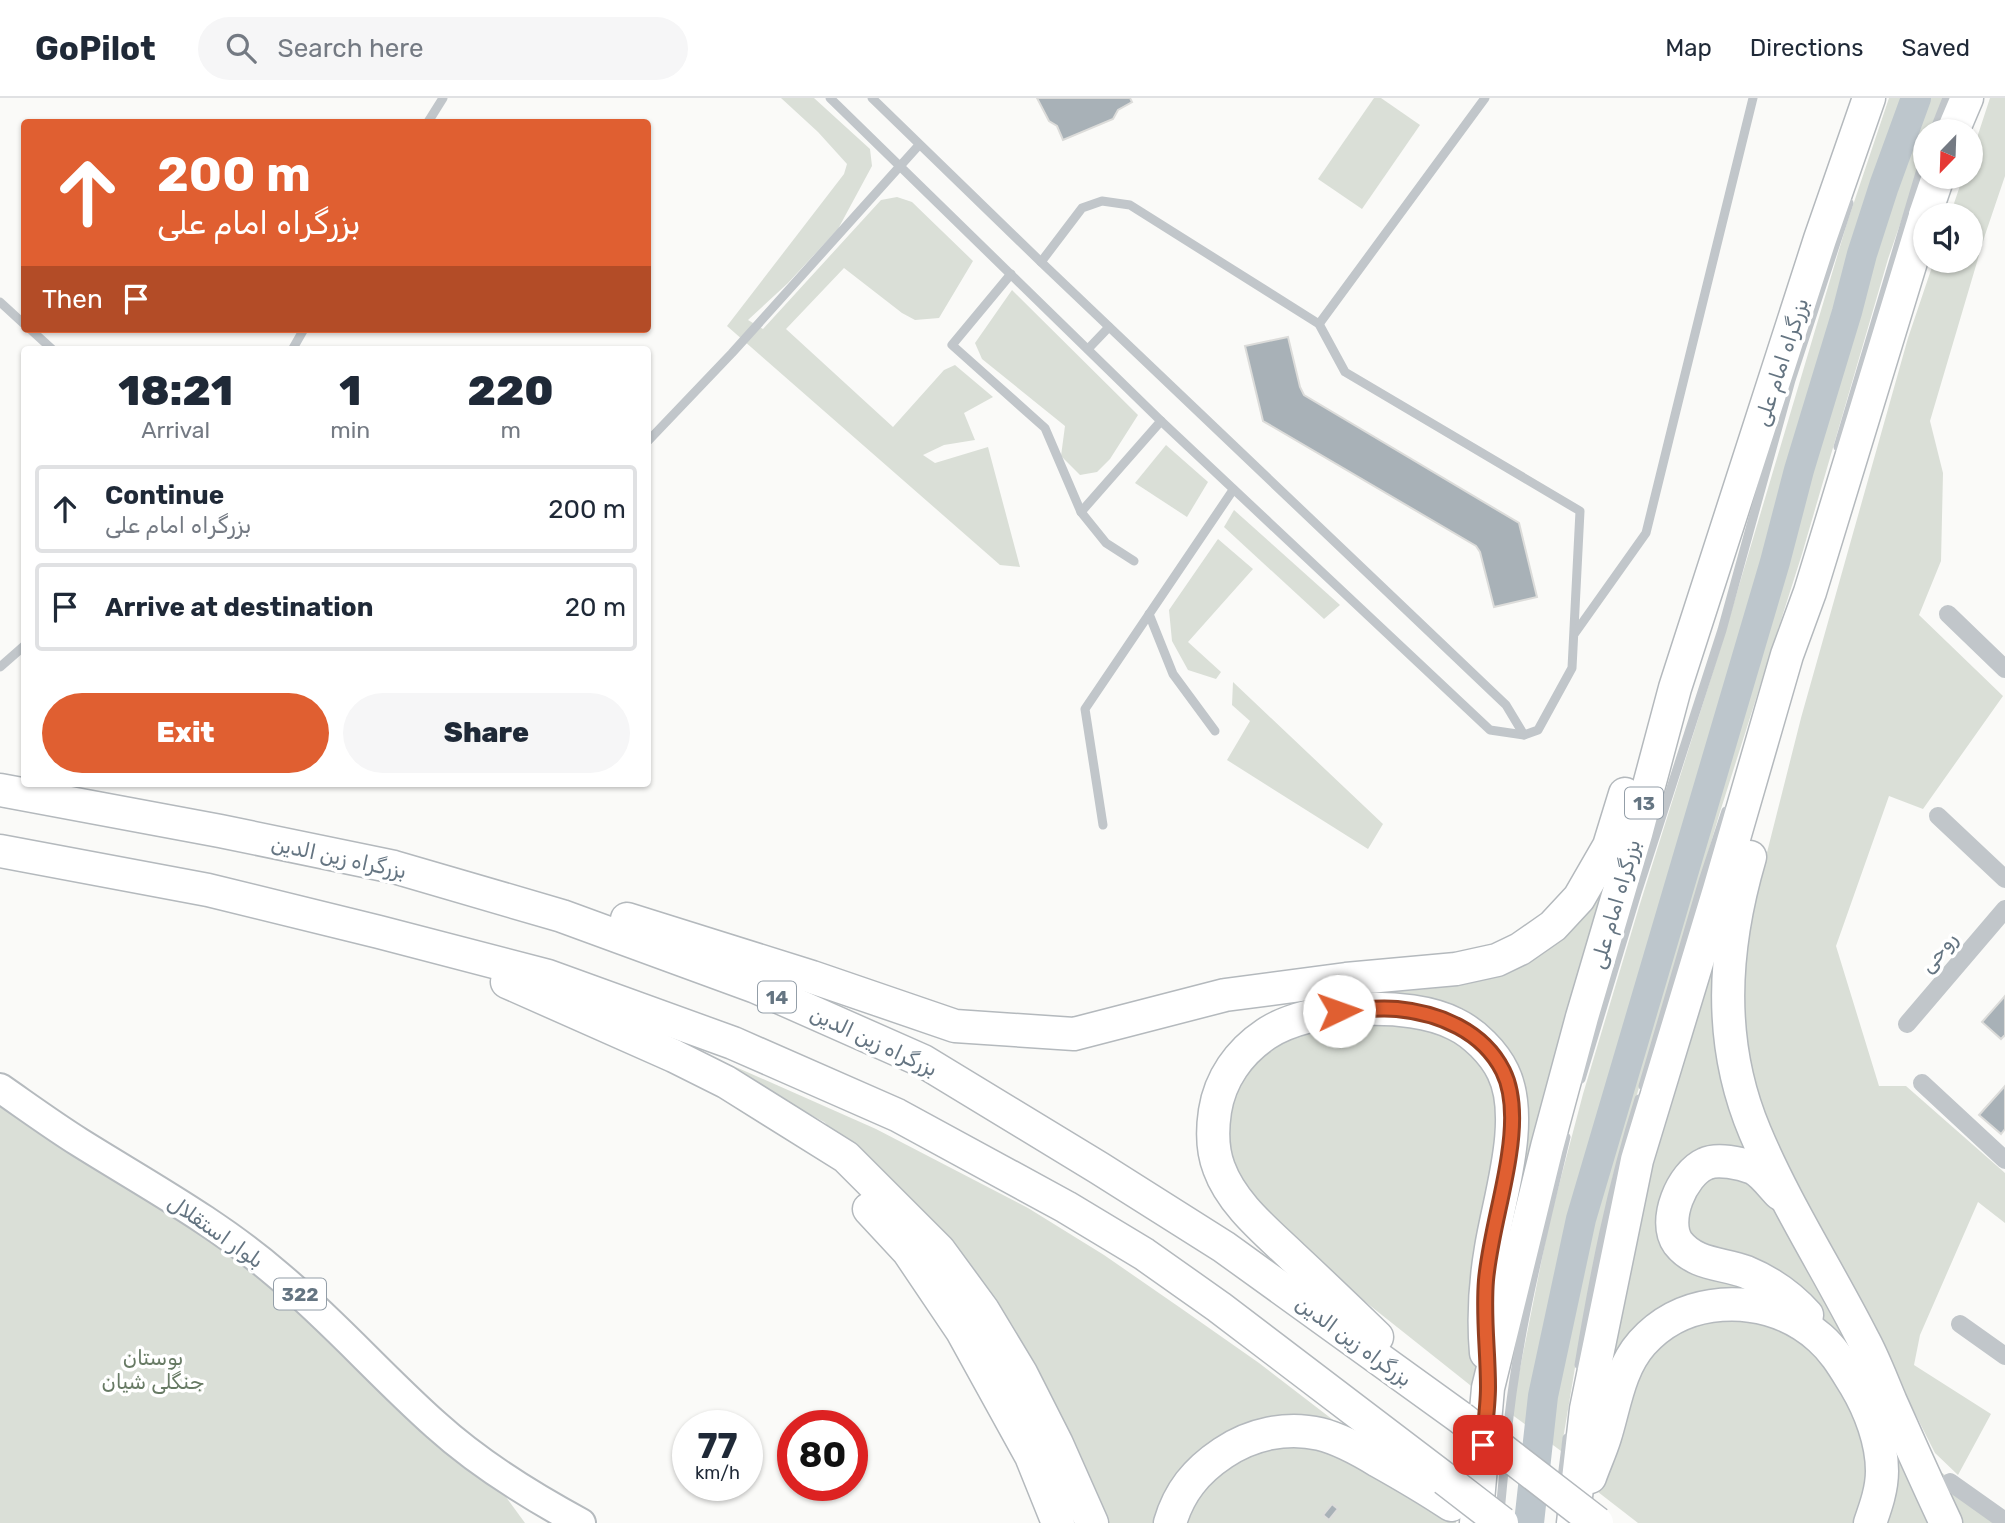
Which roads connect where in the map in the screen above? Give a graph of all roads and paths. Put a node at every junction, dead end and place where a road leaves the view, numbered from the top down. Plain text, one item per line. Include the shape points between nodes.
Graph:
1 (443, 98) edge
2 (830, 98) edge
3 (872, 98) edge
4 (1485, 98) edge
5 (1753, 98) edge
6 (1869, 98) edge
7 (1947, 98) edge
8 (1967, 98) edge
9 (430, 119) edge
10 (1939, 119) edge
11 (1958, 119) edge
12 (919, 145) junction
13 (901, 165) junction
14 (1854, 189) dead end
15 (1915, 189) edge
16 (1913, 255) edge
17 (1041, 262) junction
18 (1011, 274) junction
19 (0, 302) edge
20 (21, 321) edge
21 (1319, 324) junction
22 (1109, 327) junction
23 (34, 333) edge
24 (49, 346) edge
25 (1088, 349) junction
26 (1161, 421) junction
27 (651, 438) edge
28 (1835, 457) dead end
29 (1233, 490) junction
30 (1081, 512) junction
31 (1134, 561) dead end
32 (1149, 614) junction
33 (1948, 614) dead end
34 (1574, 635) junction
35 (21, 649) edge
36 (1787, 655) junction
37 (0, 667) edge
38 (2005, 669) edge
39 (1675, 688) junction
40 (1214, 731) dead end
41 (1524, 735) junction
42 (0, 790) edge
43 (1730, 797) dead end
44 (1938, 816) dead end
45 (1103, 825) dead end
46 (0, 852) edge
47 (2005, 879) edge
48 (2005, 909) edge
49 (545, 911) junction
50 (407, 940) junction
51 (1906, 1024) dead end
52 (1922, 1083) dead end
53 (1579, 1085) dead end
54 (0, 1088) edge
55 (0, 1111) edge
56 (785, 1118) junction
57 (1569, 1123) dead end
58 (2005, 1160) edge
59 (1788, 1202) junction
60 (1960, 1324) dead end
61 (1830, 1349) junction
62 (2005, 1356) edge
63 (1578, 1375) dead end
64 (1488, 1388) junction
65 (1461, 1418) junction
66 (1569, 1427) dead end
67 (1950, 1482) dead end
68 (1448, 1492) junction
69 (1575, 1518) edge
70 (2005, 1521) edge
71 (548, 1523) edge
72 (581, 1523) edge
73 (1058, 1523) edge
74 (1092, 1523) edge
75 (1170, 1523) edge
76 (1476, 1523) edge
77 (1489, 1523) edge
78 (1501, 1523) edge
79 (1870, 1523) edge
80 (1946, 1523) edge

1 - 9 lane
2 - 13 lane
3 - 12 lane
4 - 21 lane
5 - 34 lane via 1646,533
6 - 39 highway, بزرگراه امام علی / 13
7 - 10 lane
8 - 11 highway
12 - 13 lane
12 - 17 lane
13 - 18 lane
13 - 27 lane
14 - 53 lane via 1791,380 1722,631
15 - 28 lane
16 - 36 highway
17 - 21 lane via 1082,208 1102,201 1130,205
17 - 22 lane
18 - 25 lane
18 - 30 lane via 952,345 1045,428
19 - 20 lane
21 - 34 lane via 1345,372 1580,512
22 - 25 lane
22 - 41 lane via 1506,705
23 - 24 lane
25 - 26 lane
26 - 29 lane
26 - 30 lane
29 - 32 lane
29 - 41 lane via 1490,730
30 - 31 lane via 1106,543
32 - 40 lane via 1173,674
32 - 45 lane via 1085,709
33 - 38 street
34 - 41 lane via 1572,668 1538,730
35 - 37 lane
36 - 59 highway via 1768,793 1732,932 1727,993 1742,1094
36 - 69 highway via 1637,1160 1586,1409
39 - 49 highway via 1631,775 1609,846 1579,898 1553,926 1520,949 1497,960 1456,969 1225,995 1074,1034 994,1029 955,1026 616,915
39 - 64 highway, بزرگراه امام علی / 13 via 1578,1030
42 - 49 highway, بزرگراه زین الدین / 14 via 394,867
43 - 63 lane via 1617,1174
44 - 47 street
46 - 50 highway via 208,890
48 - 51 street, روحی
49 - 65 highway, بزرگراه زین الدین / 14 via 756,987 923,1061 1224,1247
50 - 56 highway via 674,1056
50 - 68 highway via 548,976 733,1043 897,1115 1144,1254 1219,1307
52 - 58 street
54 - 72 main road, بلوار استقلال / 322 via 242,1246 323,1315 438,1428 493,1469
55 - 71 main road, بلوار استقلال / 322 via 227,1252 261,1278 420,1432 493,1489
56 - 73 highway via 925,1274 1031,1456
56 - 74 highway via 846,1157 939,1250 1021,1373
57 - 78 lane via 1511,1397
59 - 61 highway via 1754,1168 1728,1161 1705,1164 1686,1180 1676,1199 1672,1221 1676,1241 1693,1257 1743,1271 1793,1300
59 - 80 highway via 1864,1340
60 - 62 street
61 - 69 highway via 1789,1317 1752,1304 1698,1308 1667,1322 1643,1341 1629,1362
61 - 79 highway via 1860,1394 1878,1443 1881,1485
64 - 65 highway via 1486,1281 1512,1127 1503,1070 1475,1037 1455,1023 1397,1009 1339,1011 1267,1034 1236,1061 1223,1082 1213,1126 1219,1170 1242,1207
64 - 76 highway, بزرگراه امام علی / 13
65 - 69 highway, بزرگراه زین الدین / 14, bridge
66 - 69 lane
67 - 70 street
68 - 75 highway via 1418,1483 1320,1434 1273,1432 1240,1442 1206,1465 1188,1483
68 - 77 highway
68 - 78 highway, bridge

